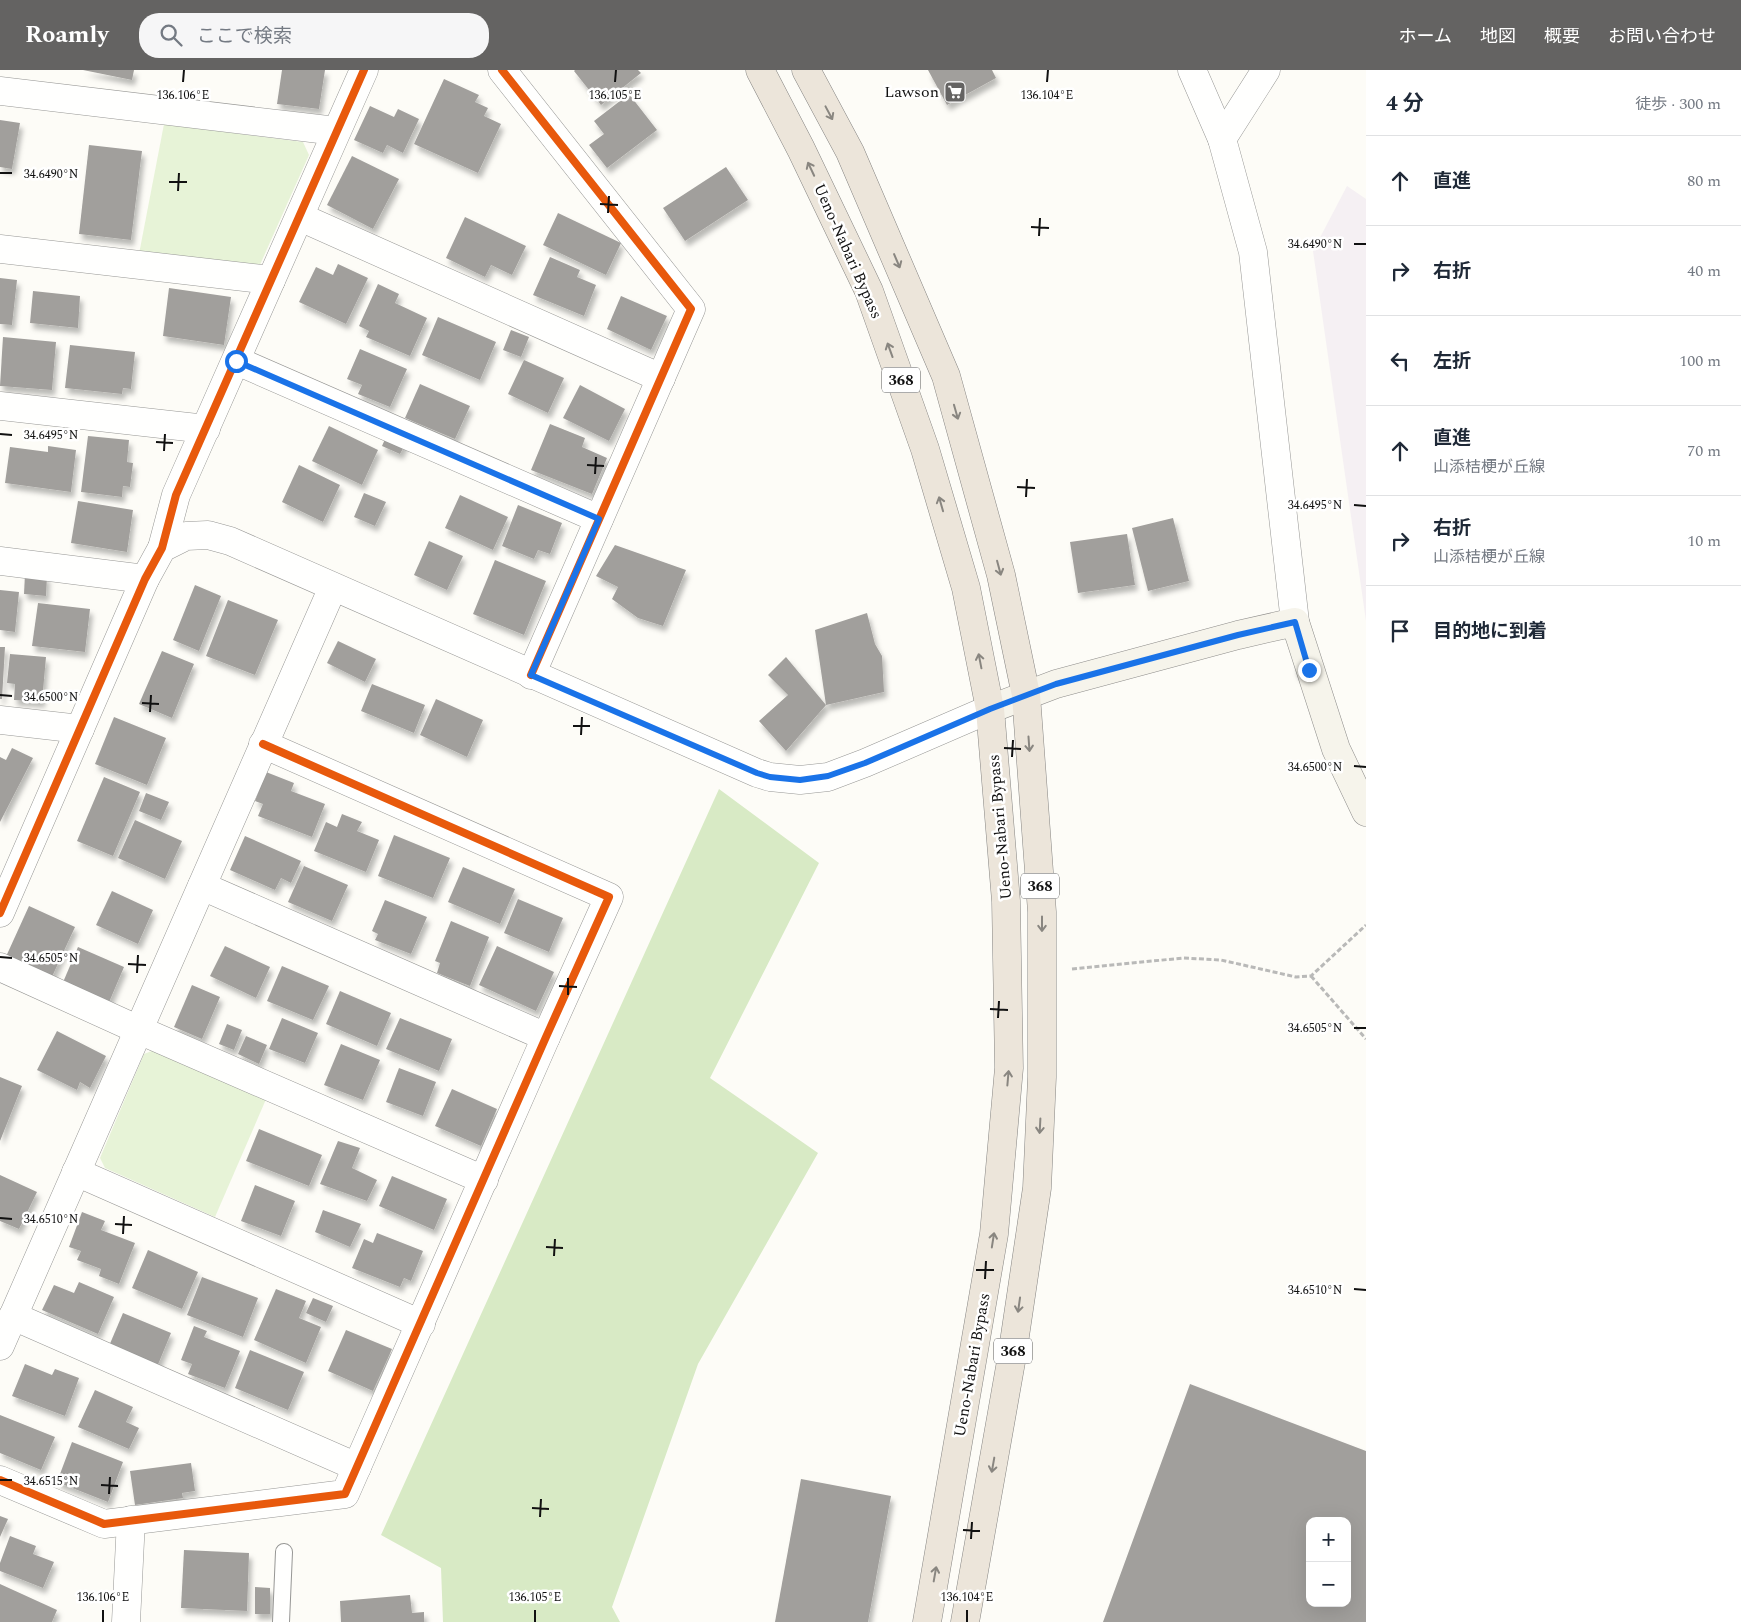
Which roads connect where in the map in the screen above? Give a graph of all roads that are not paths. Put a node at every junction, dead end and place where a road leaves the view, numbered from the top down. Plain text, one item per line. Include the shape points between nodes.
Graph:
1 (364, 70) edge
2 (502, 70) edge
3 (760, 70) edge
4 (806, 70) edge
5 (1192, 70) edge
6 (1266, 70) edge
7 (0, 90) edge
8 (336, 131) junction
9 (1222, 139) junction
10 (300, 217) junction
11 (0, 249) edge
12 (271, 280) junction
13 (236, 361) junction
14 (661, 378) junction
15 (0, 406) edge
16 (206, 429) junction
17 (599, 519) junction
18 (162, 548) junction
19 (0, 562) edge
20 (145, 579) junction
21 (333, 587) junction
22 (1295, 622) junction
23 (531, 675) junction
24 (1026, 695) junction
25 (990, 709) junction
26 (0, 720) edge
27 (80, 729) junction
28 (263, 744) junction
29 (1366, 812) edge
30 (202, 886) junction
31 (0, 913) edge
32 (0, 967) edge
33 (139, 1030) junction
34 (546, 1037) junction
35 (76, 1172) junction
36 (484, 1180) junction
37 (13, 1316) junction
38 (421, 1324) junction
39 (0, 1346) edge
40 (357, 1467) junction
41 (0, 1480) edge
42 (131, 1520) junction
43 (284, 1552) dead end
44 (126, 1622) edge
45 (281, 1622) edge
46 (926, 1622) edge
47 (965, 1622) edge

1 - 8 street
2 - 14 street via 691,309
25 -> 3 highway, Ueno-Nabari Bypass / 368 via 963,579 925,449 869,291
4 -> 24 highway, 368 via 850,152 946,376 1001,575
5 - 9 street
6 - 9 street
7 - 8 street
8 - 10 street
9 - 22 street via 1253,252
10 - 12 street
10 - 14 street
11 - 12 street
12 - 13 street
13 - 16 street
13 - 17 street
14 - 17 street
15 - 16 street
16 - 18 street via 176,494
17 - 23 street
18 - 20 street
18 - 21 street via 186,536 208,535 230,541
19 - 20 street
20 - 27 street
21 - 23 street
21 - 28 street
22 - 24 main road via 1056,684
22 - 29 main road via 1336,749
23 - 25 street via 757,773 800,780 837,773
24 - 25 main road
24 -> 47 highway, 368 via 1042,912 1042,1077 1037,1188 1012,1356
46 -> 25 highway, Ueno-Nabari Bypass / 368 via 994,1234 1009,1068 1006,901
26 - 27 street
27 - 31 street
28 - 30 street
28 - 34 street via 609,897
30 - 33 street
30 - 34 street
32 - 33 street
33 - 35 street
33 - 36 street
34 - 36 street
35 - 37 street
35 - 38 street
36 - 38 street
37 - 39 street
37 - 40 street
38 - 40 street
40 - 42 street via 345,1494
41 - 42 street via 104,1524
42 - 44 street
43 - 45 lane

